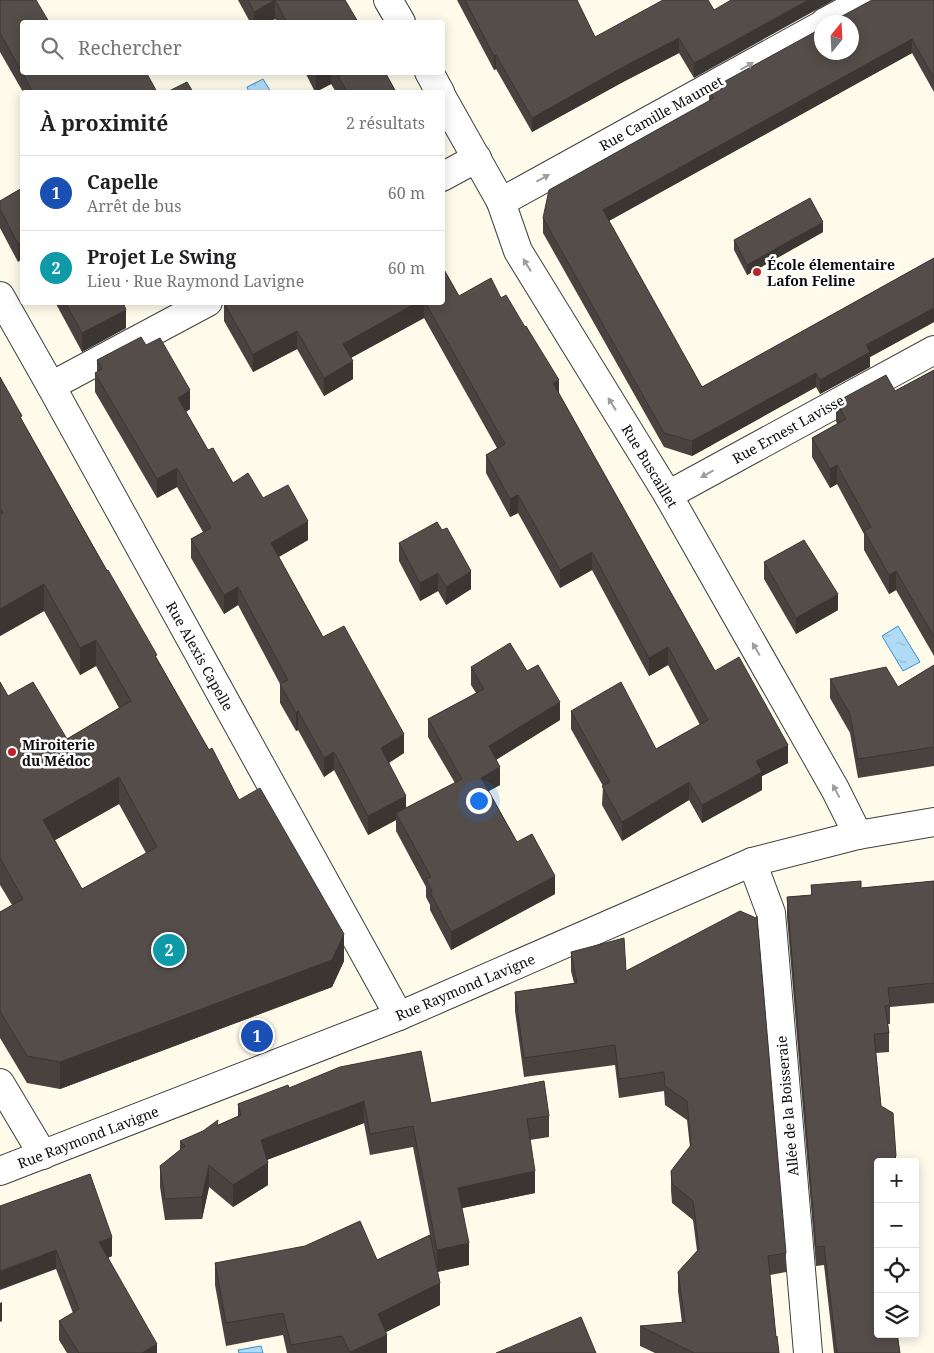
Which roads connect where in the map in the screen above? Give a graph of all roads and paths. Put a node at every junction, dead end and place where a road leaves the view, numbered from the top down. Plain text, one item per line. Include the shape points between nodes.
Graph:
1 (388, 0) edge
2 (866, 0) edge
3 (838, 15) edge
4 (400, 20) edge
5 (814, 28) edge
6 (431, 75) edge
7 (439, 90) edge
8 (445, 102) edge
9 (477, 158) junction
10 (445, 175) edge
11 (501, 202) junction
12 (0, 296) edge
13 (202, 305) edge
14 (934, 350) edge
15 (52, 386) junction
16 (668, 495) junction
17 (934, 822) edge
18 (858, 835) junction
19 (752, 862) junction
20 (398, 1016) junction
21 (0, 1083) edge
22 (43, 1154) junction
23 (0, 1171) edge
24 (808, 1353) edge

1 - 4 street
2 - 3 street
11 -> 5 street, Rue Camille Maumet
6 - 7 street
8 - 9 street, Rue Buscaillet
9 - 10 street
9 - 11 street, Rue Buscaillet
16 -> 11 street, Rue Buscaillet via 518,250
12 - 15 street, Rue Alexis Capelle
13 - 15 street
14 -> 16 street, Rue Ernest Lavisse
15 - 20 street, Rue Alexis Capelle
18 -> 16 street, Rue Buscaillet
17 - 18 street, Rue Raymond Lavigne
18 - 19 street, Rue Raymond Lavigne
19 - 20 street, Rue Raymond Lavigne
19 - 24 street, Allée de la Boisseraie via 771,913
20 - 22 street, Rue Raymond Lavigne
21 - 22 street
22 - 23 street, Rue Raymond Lavigne

